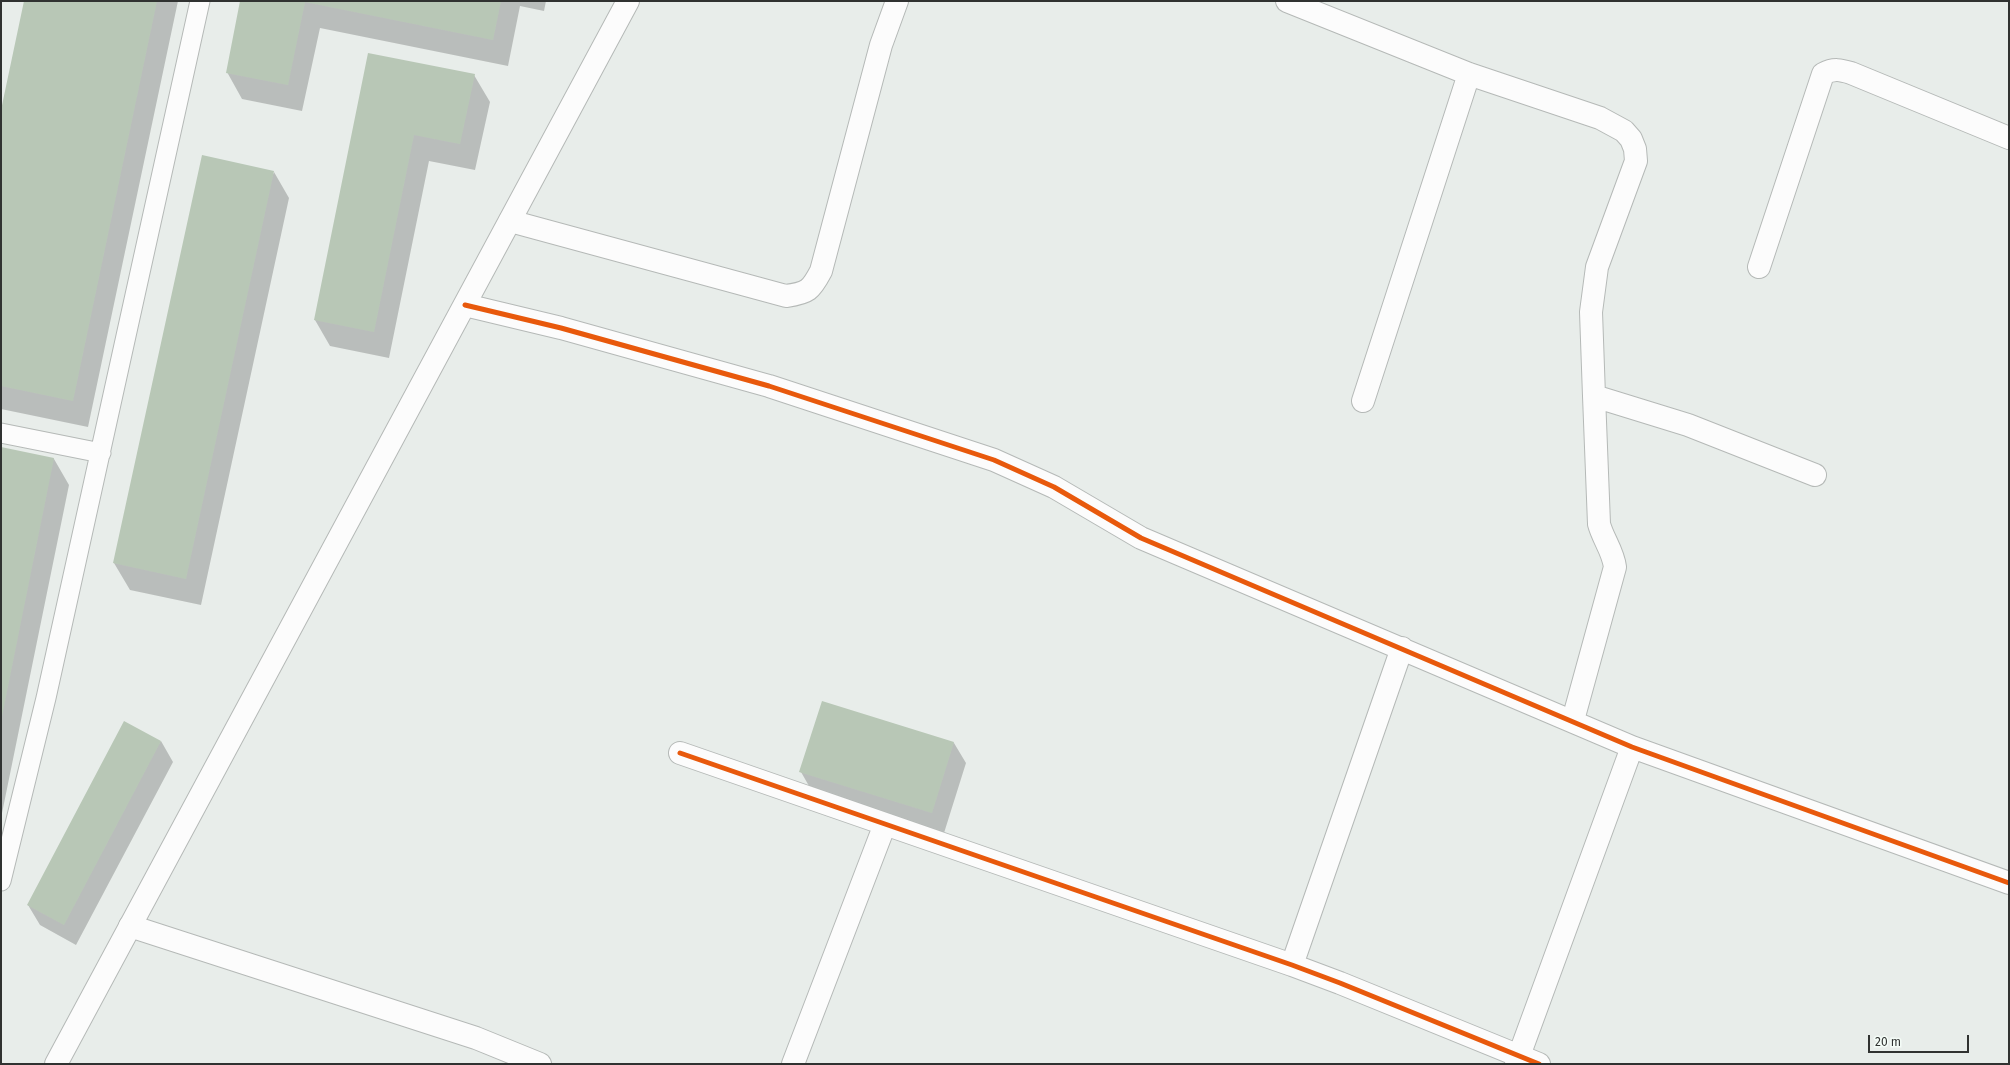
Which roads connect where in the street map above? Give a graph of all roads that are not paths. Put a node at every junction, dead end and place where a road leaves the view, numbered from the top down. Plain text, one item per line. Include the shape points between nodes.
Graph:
1 (200, 1) edge
2 (628, 1) edge
3 (897, 1) edge
4 (1291, 2) edge
5 (1469, 74) junction
6 (2009, 138) edge
7 (510, 221) junction
8 (1759, 267) dead end
9 (465, 305) junction
10 (1594, 396) junction
11 (1363, 401) dead end
12 (1, 433) edge
13 (101, 453) junction
14 (1815, 475) dead end
15 (1402, 648) junction
16 (1573, 720) junction
17 (1632, 747) junction
18 (680, 753) dead end
19 (885, 824) junction
20 (1, 881) edge
21 (2009, 883) edge
22 (130, 926) junction
23 (1292, 966) junction
24 (1525, 1062) edge
25 (56, 1064) edge
26 (540, 1064) edge
27 (792, 1064) edge

1 - 13 lane
2 - 7 street
3 - 7 street via 881,46 821,271 813,287 802,294 786,296
4 - 5 street
5 - 10 street via 1600,118 1624,131 1635,149 1636,161 1597,267 1591,312
5 - 11 street
6 - 8 street via 1852,73 1836,69 1828,71 1823,74
7 - 9 street
9 - 15 street via 561,328 769,386 994,460 1054,487 1141,538
9 - 22 street
10 - 14 street via 1688,426
10 - 16 street via 1599,524 1601,535 1612,553 1615,567
12 - 13 lane
13 - 20 lane
15 - 16 street
15 - 23 street
16 - 17 street
17 - 21 street
17 - 24 street
18 - 19 street
19 - 23 street
19 - 27 street
22 - 25 street
22 - 26 street via 476,1038
23 - 24 street via 1340,983

